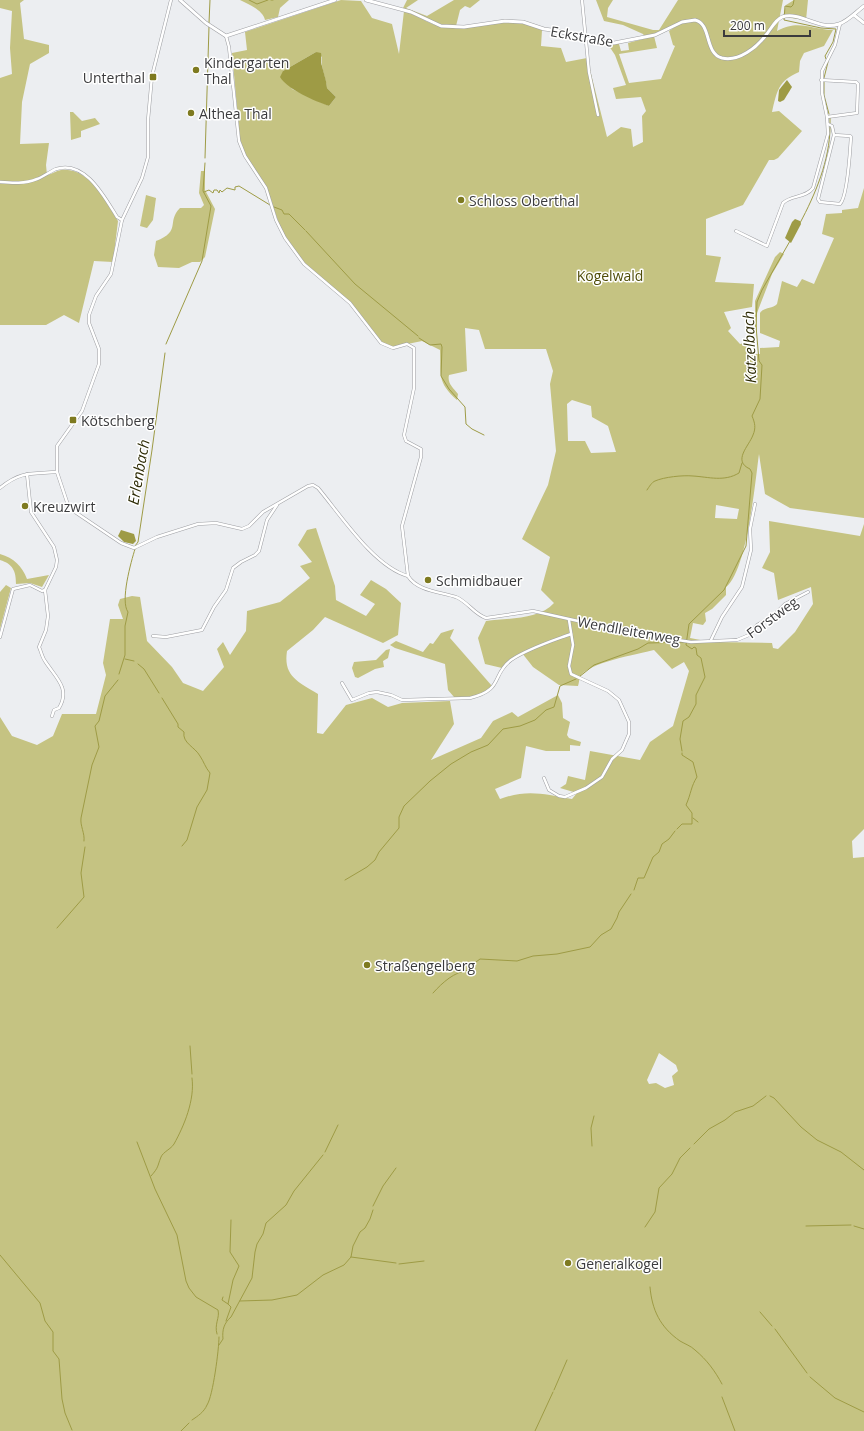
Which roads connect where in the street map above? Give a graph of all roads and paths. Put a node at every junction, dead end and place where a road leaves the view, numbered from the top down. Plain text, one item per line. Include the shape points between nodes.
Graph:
1 (171, 0) edge
2 (180, 0) edge
3 (335, 0) edge
4 (366, 0) edge
5 (582, 0) edge
6 (864, 6) edge
7 (854, 14) junction
8 (864, 23) edge
9 (840, 24) junction
10 (226, 36) junction
11 (585, 39) junction
12 (821, 80) junction
13 (598, 115) dead end
14 (827, 117) junction
15 (828, 124) junction
16 (834, 135) junction
17 (0, 182) edge
18 (122, 220) junction
19 (736, 231) dead end
20 (56, 472) junction
21 (26, 474) junction
22 (0, 488) edge
23 (756, 504) dead end
24 (278, 505) junction
25 (408, 576) junction
26 (45, 590) junction
27 (808, 592) dead end
28 (568, 620) junction
29 (571, 634) junction
30 (153, 636) dead end
31 (0, 638) edge
32 (711, 640) junction
33 (342, 683) dead end
34 (52, 716) dead end
35 (544, 778) dead end

1 - 18 street via 152,76 148,157 142,178
2 - 10 street via 207,24
3 - 10 street
4 - 11 street, Eckstraße via 411,12 442,26 464,27 505,20 528,22 544,29
5 - 11 street
6 - 7 street
7 - 8 street
7 - 9 street
9 - 11 street, Eckstraße via 822,25 804,19 783,17 753,48 742,55 730,58 715,54 703,26 695,20 682,22 663,33 630,41 614,43
9 - 12 street via 835,45 822,68
10 - 25 street via 238,141 266,188 276,220 285,238 304,264 350,303 382,343 393,348 408,344 414,348 414,388 404,435 406,440 420,449 421,457 402,526
11 - 13 street
12 - 14 street
12 - 14 street via 858,84 857,113
14 - 15 street
15 - 16 street via 832,126
15 - 19 street via 828,134 813,188 808,193 783,203 767,246
16 - 16 street via 818,199 820,202 840,204 843,201 851,137
17 - 18 street via 26,182 57,169 74,169 88,177 117,217
18 - 20 street via 112,274 96,296 89,317 89,324 99,349 99,364 80,416 58,442
20 - 21 street
20 - 24 street, Wendlleitenweg via 70,510 130,547 138,547 157,537 198,524 216,523 242,529 263,512
21 - 22 street via 14,477
21 - 26 street via 31,512 57,556 56,567
23 - 32 street via 750,529 751,550 742,587 722,617
24 - 25 street, Wendlleitenweg via 308,486 315,486 381,561
24 - 30 street via 267,520 259,551 233,568 226,590 202,630 166,637
25 - 28 street, Wendlleitenweg via 419,585 463,601 478,615 486,618 534,611
26 - 31 street via 30,585 14,590
26 - 34 street via 48,616 46,630 39,646 64,689 61,705 54,710
27 - 32 street, Forstweg via 785,604 773,616 757,625 745,638
28 - 29 street
28 - 32 street, Wendlleitenweg via 686,641
29 - 33 street via 534,648 512,660 505,666 490,691 481,696 402,700 377,692 352,700
29 - 35 street via 571,674 608,691 619,700 629,722 629,734 622,750 612,759 602,777 586,788 559,796 549,790

